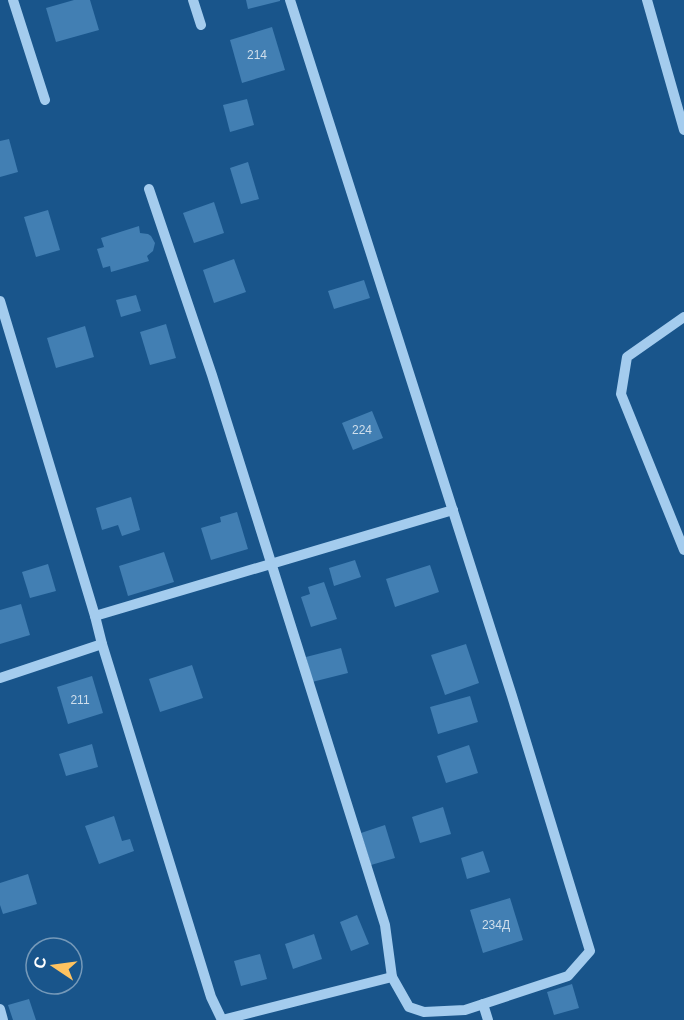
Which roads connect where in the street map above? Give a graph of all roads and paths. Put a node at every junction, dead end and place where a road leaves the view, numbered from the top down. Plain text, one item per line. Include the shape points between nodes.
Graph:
1 (12, 0) edge
2 (193, 0) edge
3 (290, 0) edge
4 (646, 0) edge
5 (201, 25) dead end
6 (45, 100) dead end
7 (684, 129) edge
8 (149, 189) dead end
9 (0, 301) edge
10 (684, 317) edge
11 (453, 510) junction
12 (684, 550) edge
13 (271, 564) junction
14 (95, 616) junction
15 (102, 644) junction
16 (0, 678) edge
17 (392, 977) junction
18 (483, 1004) junction
19 (0, 1009) edge
20 (3, 1020) edge
21 (488, 1020) edge

1 - 6 street
2 - 5 street
3 - 11 street
4 - 7 street
8 - 13 street
9 - 14 street
10 - 12 street via 627,357 621,394
11 - 13 street
11 - 18 street via 590,951 568,976
13 - 14 street
13 - 17 street via 385,925
14 - 15 street
15 - 16 street
15 - 17 street via 211,997 222,1020
17 - 18 street via 409,1007 424,1012 465,1010
18 - 21 street
19 - 20 street

